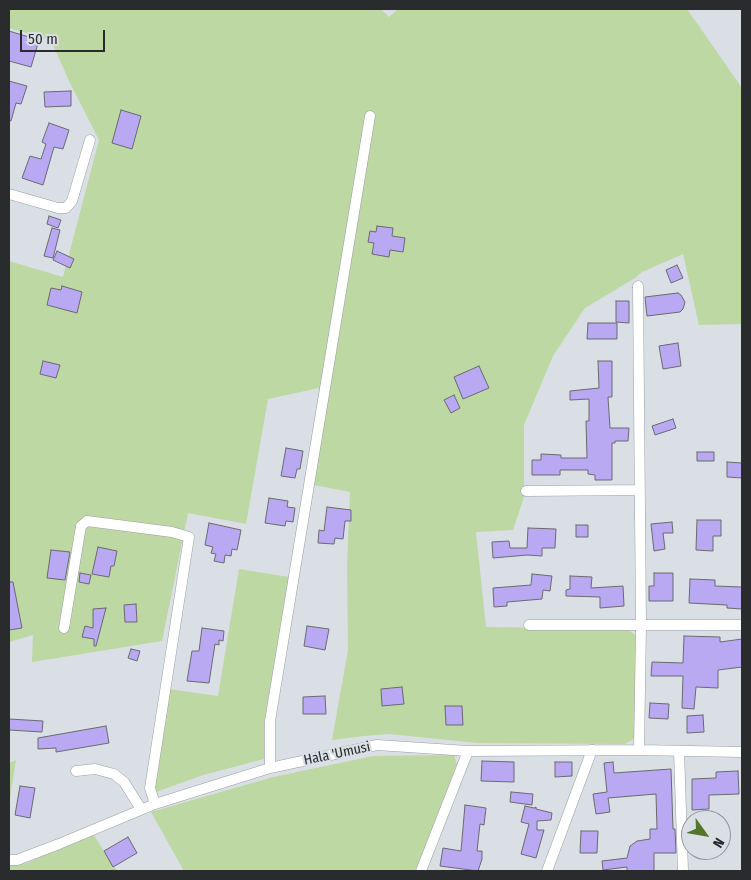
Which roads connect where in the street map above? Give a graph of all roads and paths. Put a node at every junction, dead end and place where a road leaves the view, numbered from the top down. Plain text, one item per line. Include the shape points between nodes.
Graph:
1 (370, 116) dead end
2 (90, 140) dead end
3 (9, 194) edge
4 (638, 286) dead end
5 (639, 490) junction
6 (526, 491) dead end
7 (529, 625) dead end
8 (742, 625) edge
9 (641, 626) junction
10 (64, 628) dead end
11 (592, 750) junction
12 (639, 750) junction
13 (468, 751) junction
14 (679, 751) junction
15 (742, 752) edge
16 (270, 768) junction
17 (76, 771) dead end
18 (155, 804) junction
19 (141, 809) junction
20 (9, 860) edge
21 (421, 871) edge
22 (547, 871) edge
23 (683, 871) edge

1 - 16 street via 270,721
2 - 3 street via 81,176 66,208
4 - 5 street
5 - 6 street
5 - 9 street
7 - 9 street
8 - 9 street
9 - 12 street
10 - 18 street via 82,526 87,521 189,537 150,788
11 - 12 street, Hala 'Umusi
11 - 13 street, Hala 'Umusi
11 - 22 street
12 - 14 street, Hala 'Umusi
13 - 16 street, Hala 'Umusi via 377,745
13 - 21 street
14 - 15 street, Hala 'Umusi
14 - 23 street
16 - 18 street, Hala 'Umusi
17 - 19 street via 95,769 114,774 124,782
18 - 19 street, Hala 'Umusi
19 - 20 street, Hala 'Umusi via 59,844

